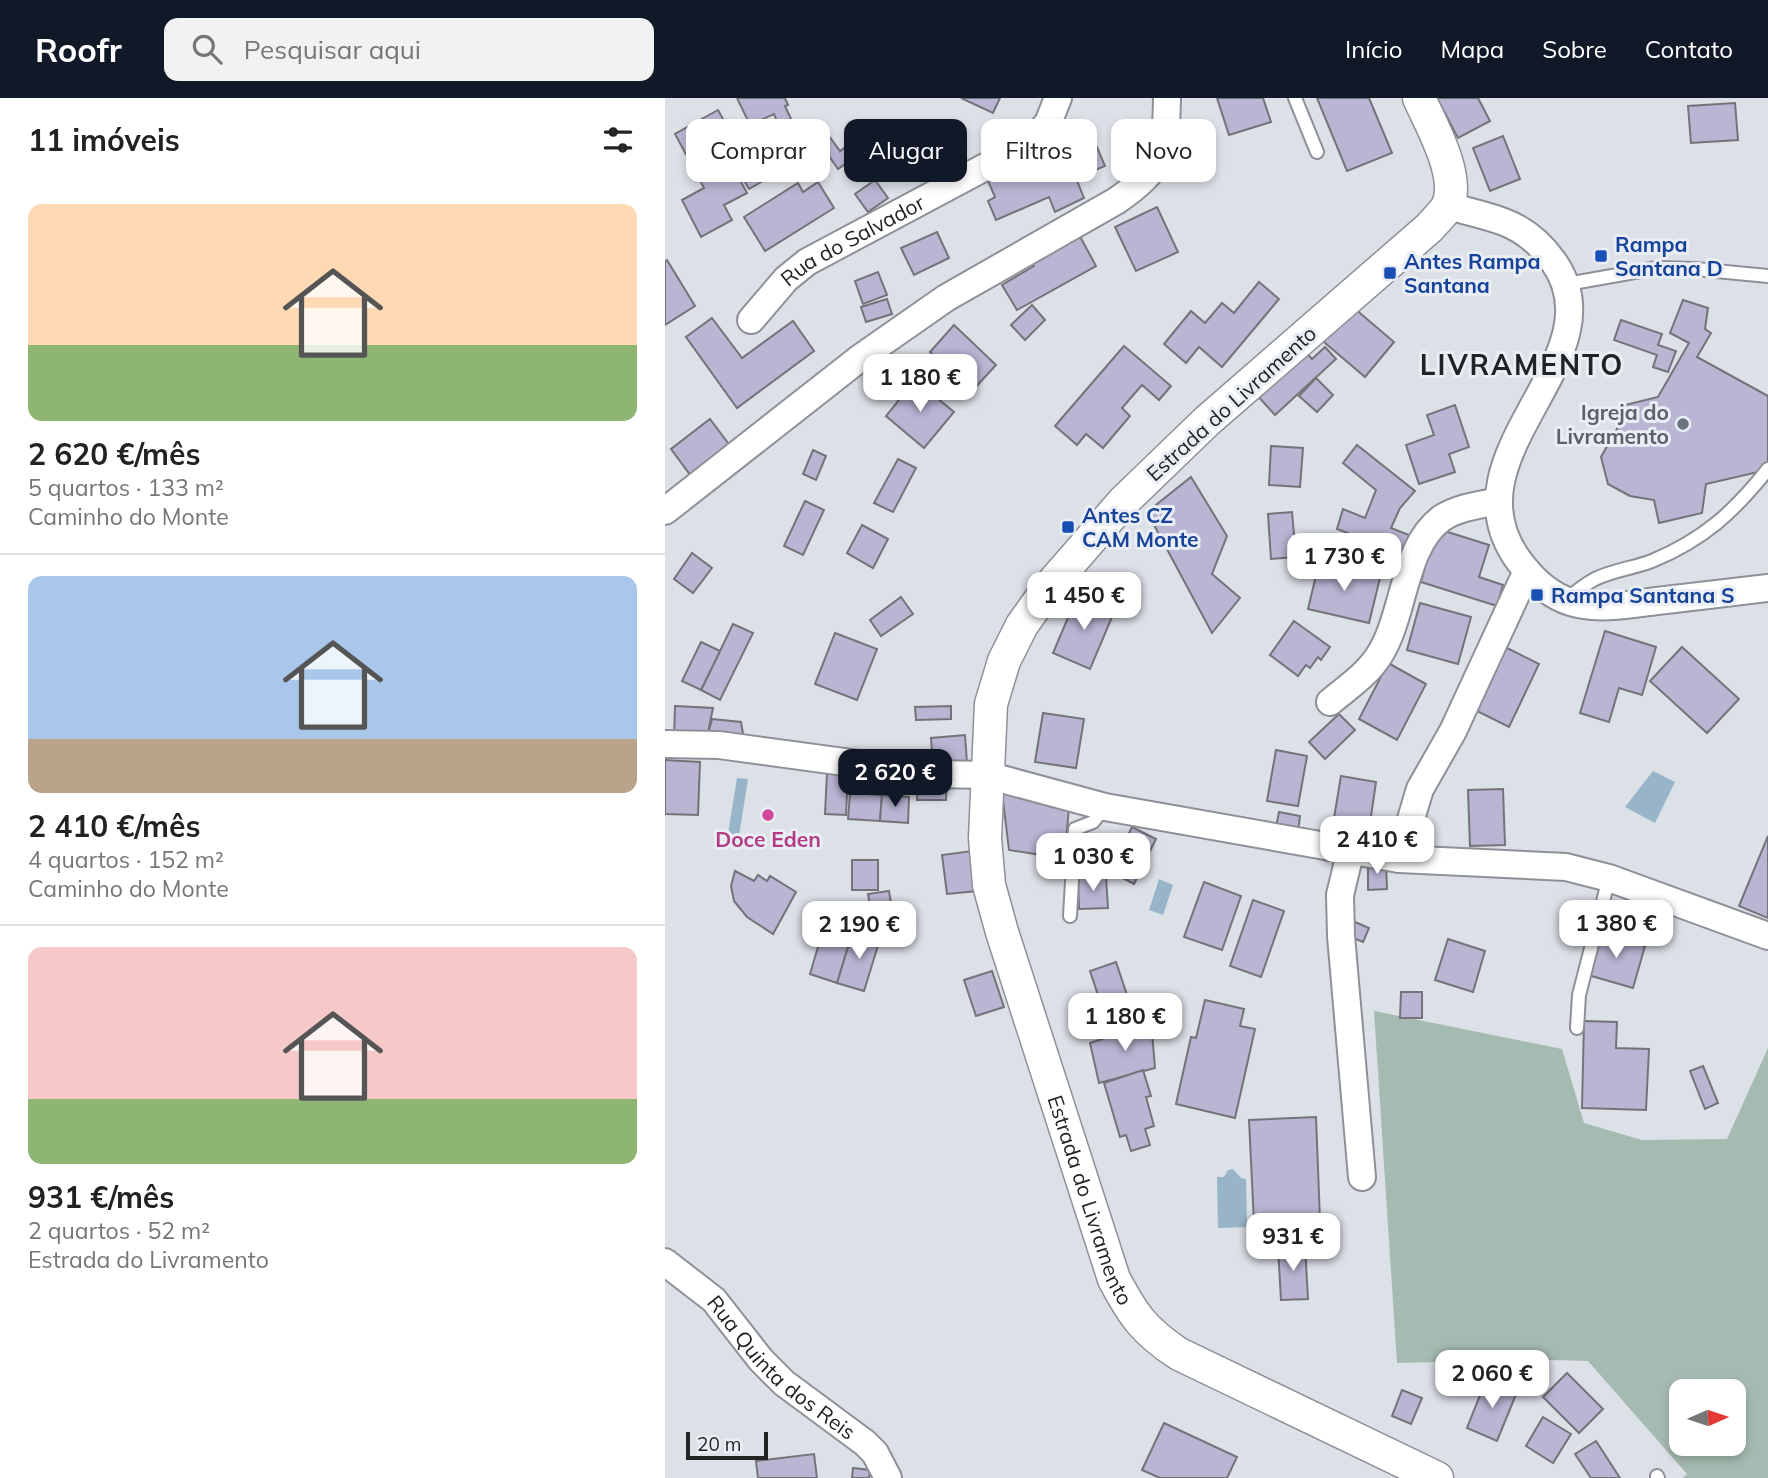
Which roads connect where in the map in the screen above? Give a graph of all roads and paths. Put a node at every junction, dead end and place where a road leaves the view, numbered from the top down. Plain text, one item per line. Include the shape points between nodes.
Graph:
1 (1058, 98) edge
2 (1167, 98) edge
3 (1295, 98) edge
4 (1419, 98) edge
5 (1317, 152) dead end
6 (1448, 206) junction
7 (1768, 276) edge
8 (1567, 284) junction
9 (751, 320) dead end
10 (1768, 469) edge
11 (1499, 501) junction
12 (665, 512) edge
13 (1527, 571) junction
14 (1768, 588) edge
15 (1564, 601) junction
16 (1331, 702) dead end
17 (665, 744) edge
18 (987, 775) junction
19 (1104, 807) junction
20 (1351, 849) junction
21 (1399, 859) junction
22 (1609, 878) junction
23 (1070, 916) dead end
24 (1768, 936) edge
25 (1577, 1028) dead end
26 (1362, 1177) dead end
27 (665, 1262) edge
28 (1433, 1477) edge
29 (888, 1478) edge

1 - 9 street, Rua do Salvador via 1048,123 1030,143 807,262
2 - 12 street via 1166,137 1143,183 946,298 860,358
3 - 5 lane
4 - 6 street via 1446,158
6 - 8 street via 1505,223 1539,242
6 - 18 street, Estrada do Livramento via 1429,228 1207,421 1124,500 1050,586 1022,625 1004,662 991,704
7 - 8 lane via 1657,268
8 - 11 street via 1571,317 1563,346 1510,449
10 - 15 lane via 1734,509 1684,547 1596,579
11 - 13 street via 1511,550
11 - 16 street via 1466,507 1429,530 1419,545 1381,652 1369,670
13 - 15 street
13 - 21 street via 1453,731 1420,789
14 - 15 street via 1615,606
17 - 18 street via 719,745 933,774
18 - 19 street
18 - 28 street, Estrada do Livramento via 989,885 1114,1279 1131,1311 1153,1337 1179,1354
19 - 20 street
19 - 23 lane via 1093,822 1075,829
20 - 21 street
20 - 26 street via 1340,895 1341,936
21 - 22 street via 1566,867
22 - 24 street
22 - 25 lane via 1579,995
27 - 29 street, Rua Quinta dos Reis via 714,1300 784,1383 866,1443

